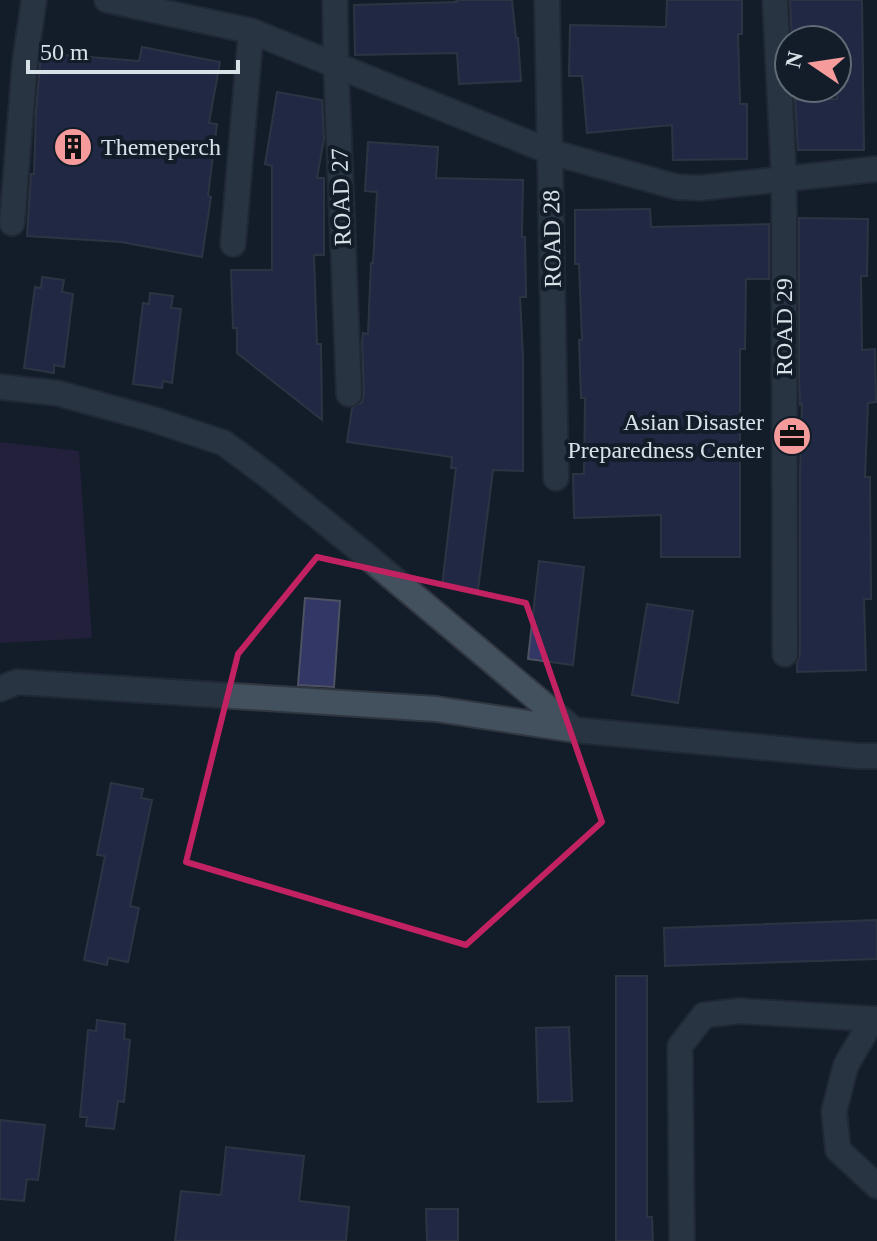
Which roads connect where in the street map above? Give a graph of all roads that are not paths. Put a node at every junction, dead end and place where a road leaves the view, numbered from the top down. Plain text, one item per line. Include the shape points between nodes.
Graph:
1 (34, 0) edge
2 (107, 0) edge
3 (335, 0) edge
4 (547, 0) edge
5 (775, 0) edge
6 (251, 31) junction
7 (336, 65) junction
8 (551, 152) junction
9 (877, 169) edge
10 (784, 180) junction
11 (12, 223) dead end
12 (233, 244) dead end
13 (0, 387) edge
14 (349, 394) dead end
15 (556, 478) dead end
16 (785, 654) dead end
17 (0, 689) edge
18 (575, 730) junction
19 (877, 756) edge
20 (875, 1019) edge
21 (877, 1186) edge
22 (682, 1241) edge

1 - 11 street
2 - 6 street
3 - 7 street, ROAD 27
4 - 8 street, ROAD 28
5 - 10 street, ROAD 29
6 - 7 street
6 - 12 street
7 - 8 street
7 - 14 street, ROAD 27
8 - 10 street via 677,187
8 - 15 street, ROAD 28
9 - 10 street
10 - 16 street, ROAD 29
13 - 18 street via 57,393 224,443
17 - 18 street via 17,682 436,709
18 - 19 street
20 - 21 street via 846,1065 834,1111 838,1150
20 - 22 street via 740,1011 704,1015 680,1046

